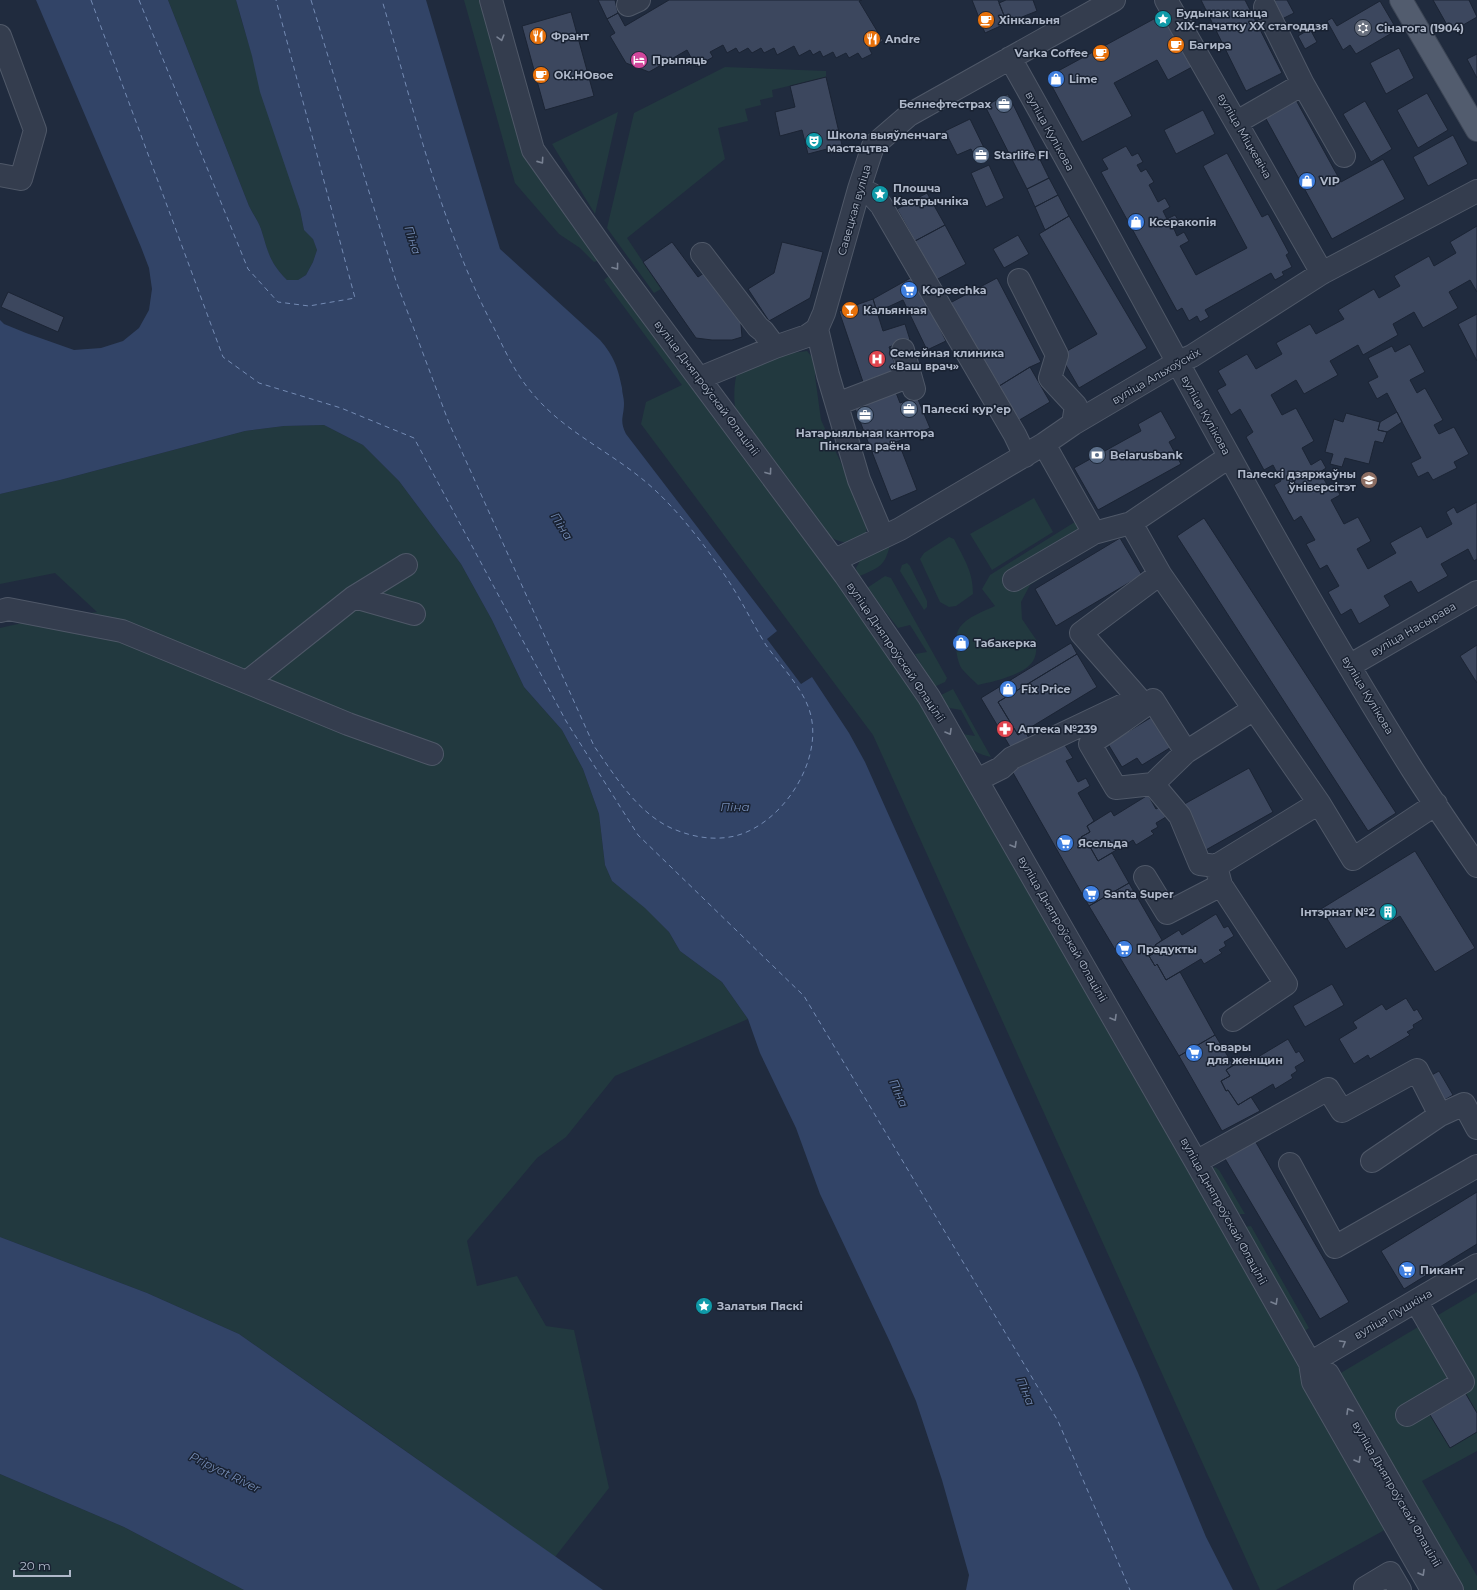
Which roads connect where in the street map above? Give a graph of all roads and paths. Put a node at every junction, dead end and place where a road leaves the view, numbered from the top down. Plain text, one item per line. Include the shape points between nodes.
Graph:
1 (491, 0) edge
2 (1114, 0) edge
3 (1166, 0) edge
4 (1401, 0) edge
5 (1265, 7) dead end
6 (0, 36) edge
7 (1010, 58) junction
8 (1303, 84) junction
9 (1237, 122) junction
10 (1477, 130) edge
11 (1344, 156) dead end
12 (0, 175) edge
13 (859, 188) junction
14 (1477, 191) edge
15 (702, 254) dead end
16 (1322, 273) junction
17 (1019, 280) dead end
18 (817, 329) junction
19 (775, 347) junction
20 (903, 350) dead end
21 (1178, 362) junction
22 (700, 378) junction
23 (837, 404) junction
24 (1073, 424) junction
25 (1044, 444) junction
26 (1025, 456) junction
27 (1229, 457) junction
28 (1131, 523) junction
29 (1094, 533) junction
30 (883, 537) junction
31 (835, 560) junction
32 (406, 565) dead end
33 (1160, 574) junction
34 (1014, 580) dead end
35 (1477, 592) edge
36 (354, 597) junction
37 (0, 611) edge
38 (414, 614) dead end
39 (1349, 666) junction
40 (247, 682) junction
41 (1138, 698) junction
42 (1254, 710) junction
43 (1122, 722) junction
44 (1186, 752) junction
45 (432, 754) dead end
46 (977, 780) junction
47 (1152, 784) junction
48 (1319, 803) junction
49 (1436, 804) junction
50 (1477, 866) edge
51 (1218, 875) junction
52 (1145, 877) dead end
53 (1234, 1020) dead end
54 (1440, 1115) junction
55 (1477, 1128) edge
56 (1372, 1161) dead end
57 (1196, 1162) junction
58 (1290, 1164) dead end
59 (1477, 1166) edge
60 (1477, 1265) edge
61 (1416, 1301) junction
62 (1310, 1363) junction
63 (1470, 1380) edge
64 (1407, 1415) dead end
65 (1365, 1588) dead end
66 (1400, 1590) edge
67 (1432, 1590) edge
68 (1452, 1590) edge

1 -> 22 street, вуліца Дняпроўскай Флаціліі via 533,150 611,260
2 - 7 street, Савецкая вуліца
3 - 9 street, вуліца Міцкевіча
4 - 10 main road
5 - 8 street
6 - 12 street via 35,130 21,179
7 - 13 street, Савецкая вуліца via 909,115 873,146
7 - 21 street, вуліца Кулікова
8 - 9 street
8 - 11 street
9 - 16 street, вуліца Міцкевіча
13 - 18 street, Савецкая вуліца via 824,314
13 - 26 street via 871,194 881,206
14 - 16 street, вуліца Альхоўскіх
15 - 19 street
16 - 21 street, вуліца Альхоўскіх via 1192,356
17 - 24 street via 1056,355 1050,378 1076,406
18 - 19 street via 807,336
18 - 23 street
19 - 22 street
20 - 23 street via 912,383
21 - 24 street, вуліца Альхоўскіх
21 - 27 street, вуліца Кулікова
22 -> 31 street, вуліца Дняпроўскай Флаціліі
23 - 30 street via 859,480
24 - 25 street, вуліца Альхоўскіх
25 - 26 street, вуліца Альхоўскіх
25 - 29 street
26 - 30 street, вуліца Альхоўскіх
27 - 28 street
27 - 39 street, вуліца Кулікова
28 - 29 street
28 - 33 street
29 - 34 street
30 - 31 street, вуліца Альхоўскіх
31 -> 46 street, вуліца Дняпроўскай Флаціліі via 929,697
32 - 36 street
33 - 41 street via 1081,633
33 - 42 street
35 - 39 street, вуліца Насырава
36 - 38 street
36 - 40 street
37 - 40 street via 8,609 122,631
39 - 49 street, вуліца Кулікова
40 - 45 street via 348,724
41 - 43 street
41 - 46 street via 1012,758 1001,768
42 - 44 street
42 - 48 street
43 - 44 street via 1153,700
43 - 47 street via 1090,744 1116,788
44 - 47 street
46 -> 57 street, вуліца Дняпроўскай Флаціліі
47 - 51 street via 1180,816 1200,864
48 - 49 street via 1353,859
48 - 51 street
49 - 50 street, вуліца Кулікова
51 - 52 street via 1167,913
51 - 53 street via 1286,984
54 - 55 street via 1464,1104
54 - 56 street
54 - 57 street via 1417,1070 1342,1111 1328,1089
57 -> 62 street, вуліца Дняпроўскай Флаціліі
58 - 59 street via 1336,1247
60 - 61 street, вуліца Пушкіна
62 -> 61 street, вуліца Пушкіна
61 - 63 street
62 -> 67 street, вуліца Дняпроўскай Флаціліі via 1313,1382
68 -> 62 street, вуліца Дняпроўскай Флаціліі via 1328,1374
63 - 64 street
65 - 66 street via 1390,1573

